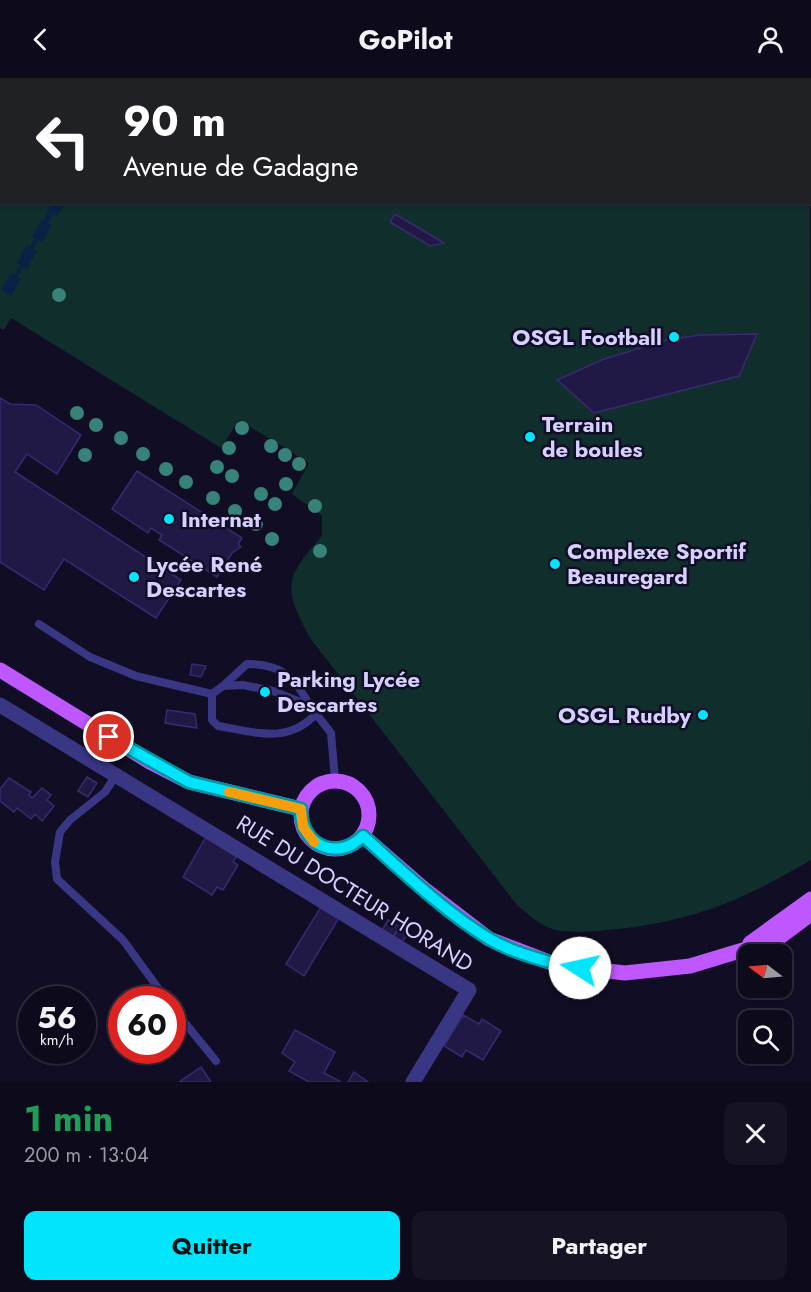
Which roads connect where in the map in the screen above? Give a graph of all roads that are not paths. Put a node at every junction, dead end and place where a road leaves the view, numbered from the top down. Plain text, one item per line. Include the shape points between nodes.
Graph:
1 (39, 624) dead end
2 (0, 670) edge
3 (223, 686) junction
4 (212, 694) junction
5 (0, 705) edge
6 (310, 705) junction
7 (316, 713) junction
8 (116, 775) junction
9 (335, 780) junction
10 (301, 809) junction
11 (363, 836) junction
12 (811, 899) edge
13 (811, 914) edge
14 (749, 944) edge
15 (761, 944) edge
16 (738, 950) edge
17 (157, 986) edge
18 (186, 1024) edge
19 (216, 1061) dead end
20 (413, 1082) edge

1 - 4 lane via 90,657 136,676
2 - 10 main road via 189,782
3 - 4 lane
3 - 6 lane via 273,691
3 - 6 lane via 247,664 259,664 295,680
4 - 7 lane via 212,720 218,726 290,733
5 - 8 street, RUE DU DOCTEUR HORAND
6 - 7 lane
7 - 9 lane via 331,733
8 - 17 lane via 105,792 60,832 55,862 57,879 123,940
8 - 20 street, RUE DU DOCTEUR HORAND via 469,990
9 - 10 main road via 316,786
9 - 11 main road via 353,785 366,799 370,818
10 - 11 main road via 303,827 322,847 339,849
11 - 16 main road via 489,939 558,965 625,973 690,966
12 - 14 main road
13 - 15 main road via 776,940
18 - 19 lane

